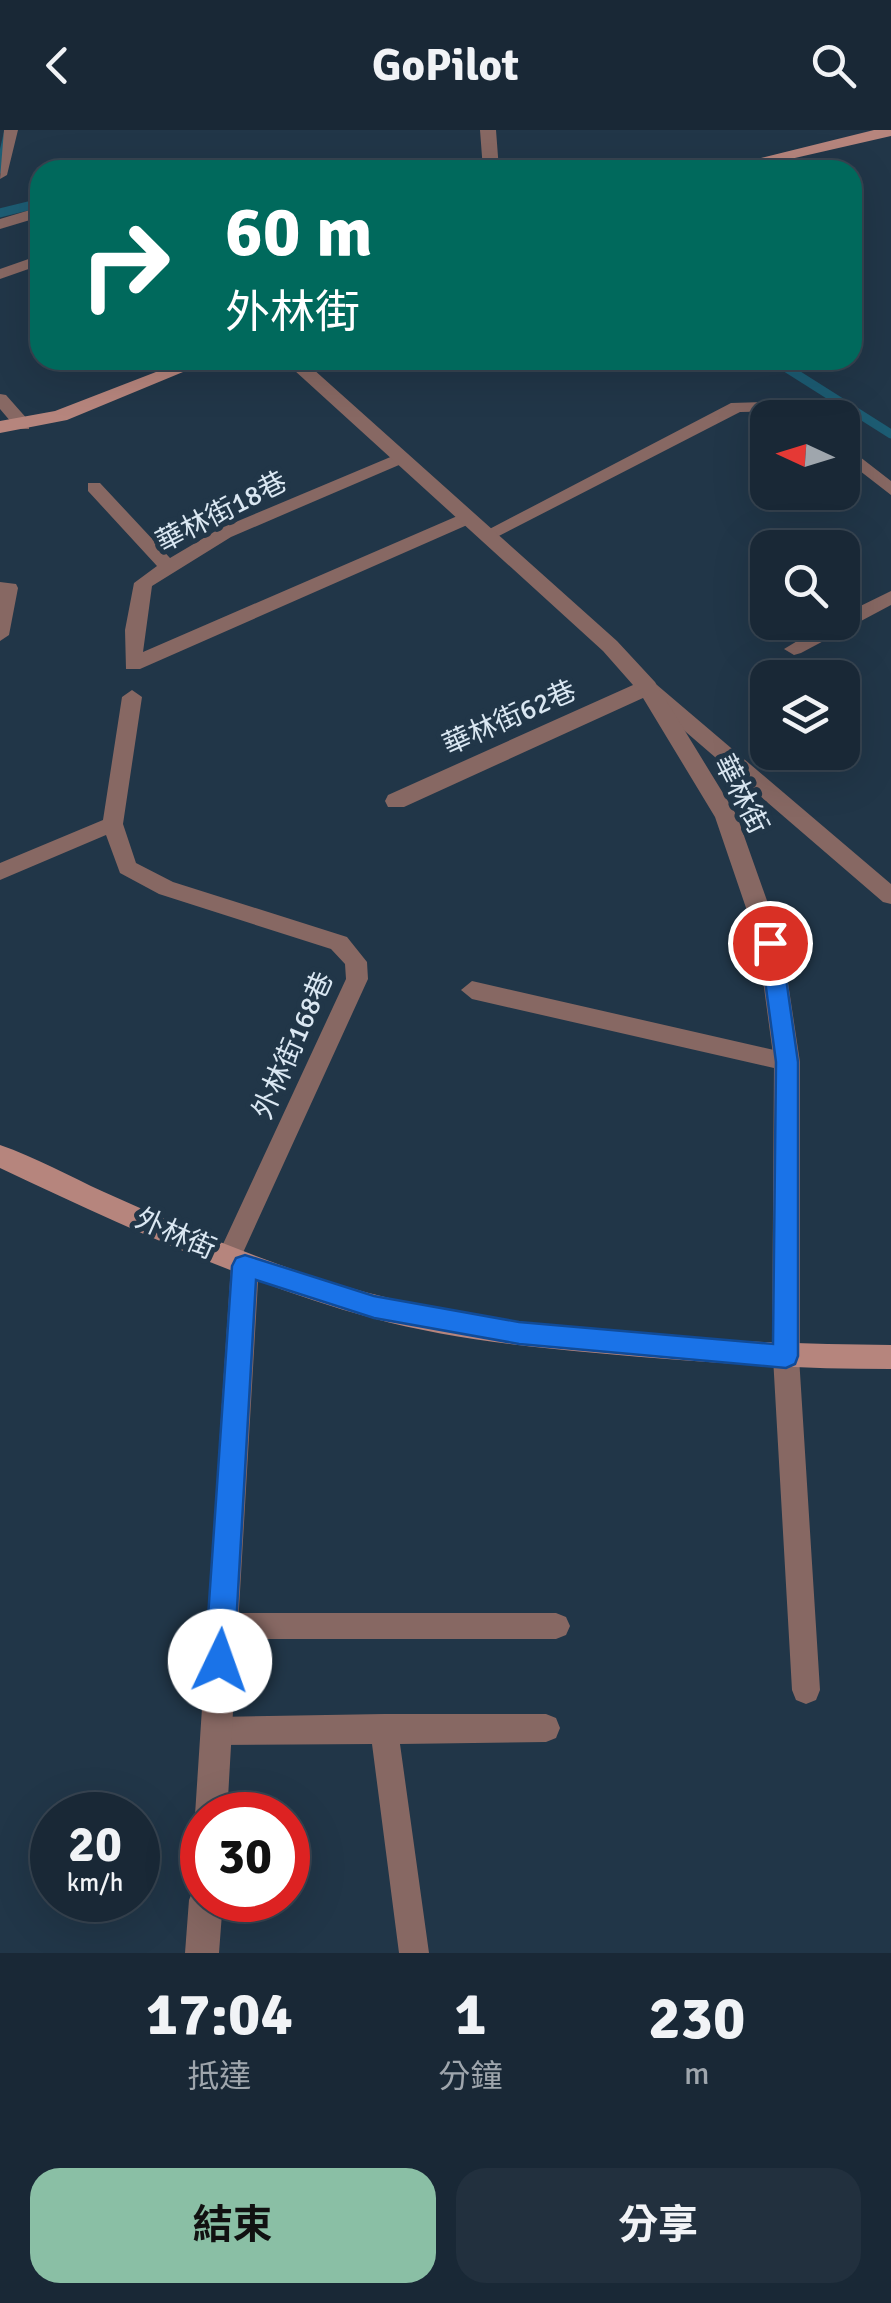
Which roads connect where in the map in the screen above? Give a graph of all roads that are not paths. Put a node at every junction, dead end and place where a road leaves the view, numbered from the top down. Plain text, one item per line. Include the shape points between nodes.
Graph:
1 (11, 130) edge
2 (488, 130) edge
3 (891, 131) edge
4 (490, 160) edge
5 (765, 160) edge
6 (0, 175) edge
7 (30, 215) edge
8 (0, 224) edge
9 (30, 264) edge
10 (0, 274) edge
11 (177, 370) edge
12 (303, 370) edge
13 (0, 398) edge
14 (750, 406) edge
15 (23, 425) junction
16 (0, 427) edge
17 (400, 458) junction
18 (860, 463) edge
19 (94, 487) dead end
20 (891, 490) edge
21 (468, 518) junction
22 (487, 536) junction
23 (168, 568) junction
24 (0, 588) edge
25 (891, 597) edge
26 (0, 635) edge
27 (794, 649) dead end
28 (646, 687) junction
29 (132, 697) dead end
30 (396, 801) dead end
31 (113, 824) junction
32 (0, 872) edge
33 (891, 896) edge
34 (472, 990) dead end
35 (787, 1062) junction
36 (0, 1156) edge
37 (237, 1261) junction
38 (786, 1356) junction
39 (891, 1357) edge
40 (221, 1626) junction
41 (556, 1626) dead end
42 (806, 1690) dead end
43 (384, 1728) junction
44 (546, 1728) dead end
45 (216, 1731) junction
46 (212, 1792) edge
47 (204, 1922) edge
48 (202, 1953) edge
49 (414, 1953) edge

1 - 6 lane
2 - 4 street
3 - 5 street
7 - 8 lane
9 - 10 lane
11 - 15 street
12 - 17 street, 華林街
13 - 15 lane
14 - 22 lane via 737,406
15 - 16 street
17 - 21 street, 華林街
17 - 23 lane, 華林街18巷 via 225,533
18 - 20 lane
19 - 23 lane
21 - 22 street, 華林街
21 - 23 lane, 華林街18巷 via 133,664 143,583
22 - 28 street, 華林街
24 - 26 lane via 9,588
25 - 27 lane
28 - 30 street, 華林街62巷
28 - 33 lane
28 - 35 street, 華林街 via 726,816 770,943
29 - 31 lane
31 - 32 lane
31 - 37 lane, 外林街168巷 via 127,868 166,888 339,944 356,962 357,978
34 - 35 lane
35 - 38 street, 華林街
36 - 37 street, 外林街
37 - 38 street, 外林街 via 374,1307 519,1333
37 - 40 street
38 - 39 street, 外林街
38 - 42 lane
40 - 41 lane
40 - 45 street
43 - 44 lane
43 - 45 lane
43 - 49 lane
45 - 46 street
47 - 48 street

